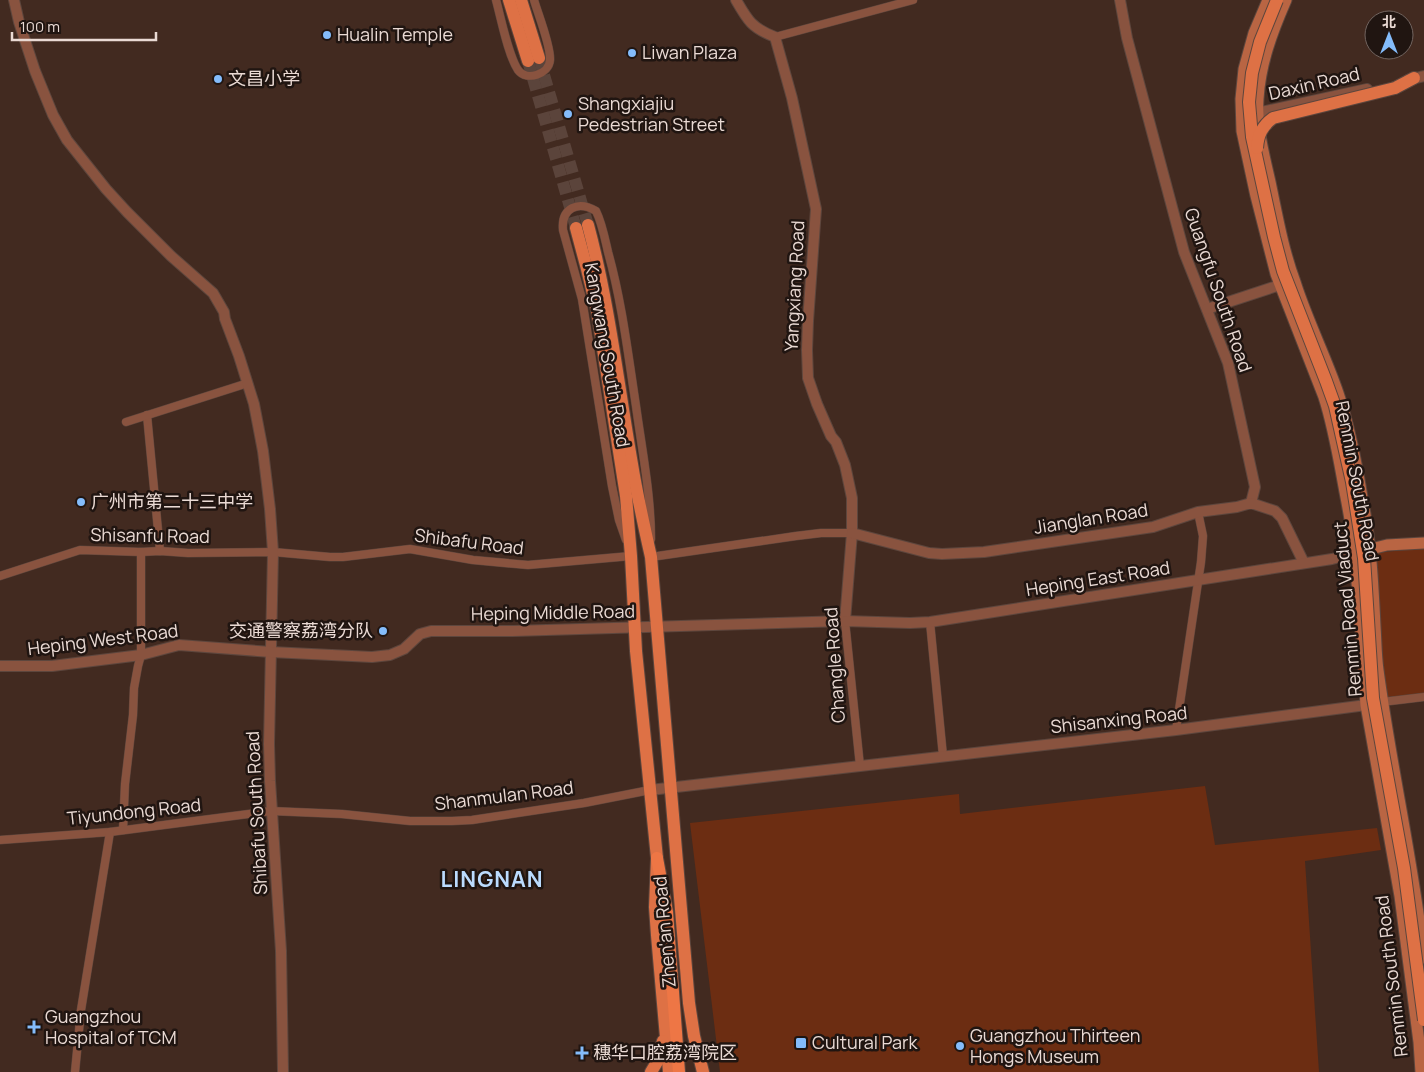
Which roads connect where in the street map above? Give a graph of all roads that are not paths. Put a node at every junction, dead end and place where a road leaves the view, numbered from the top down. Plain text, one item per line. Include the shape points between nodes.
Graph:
1 (14, 0) edge
2 (496, 0) edge
3 (509, 0) edge
4 (521, 0) edge
5 (534, 0) edge
6 (736, 0) edge
7 (913, 0) edge
8 (1120, 0) edge
9 (1268, 0) edge
10 (1277, 0) edge
11 (1286, 0) edge
12 (774, 37) junction
13 (1419, 77) edge
14 (1257, 113) junction
15 (1241, 116) junction
16 (1258, 166) junction
17 (1280, 285) junction
18 (1206, 309) junction
19 (248, 383) junction
20 (147, 415) junction
21 (126, 422) dead end
22 (1252, 503) junction
23 (1198, 512) junction
24 (852, 533) junction
25 (1424, 543) edge
26 (1371, 549) junction
27 (160, 551) junction
28 (141, 552) junction
29 (273, 552) junction
30 (1355, 554) junction
31 (631, 556) junction
32 (650, 557) junction
33 (1304, 563) junction
34 (0, 576) edge
35 (1198, 580) junction
36 (845, 621) junction
37 (930, 622) junction
38 (657, 626) junction
39 (634, 627) junction
40 (270, 652) junction
41 (141, 654) junction
42 (0, 666) edge
43 (1424, 697) edge
44 (1382, 702) junction
45 (1366, 705) junction
46 (1176, 730) junction
47 (943, 756) junction
48 (860, 766) junction
49 (670, 787) junction
50 (650, 790) junction
51 (271, 811) junction
52 (123, 830) junction
53 (110, 832) junction
54 (0, 840) edge
55 (657, 858) junction
56 (1424, 958) edge
57 (1424, 1020) edge
58 (665, 1036) junction
59 (75, 1072) edge
60 (283, 1072) edge
61 (651, 1072) edge
62 (677, 1072) edge
63 (703, 1072) edge
64 (1421, 1072) edge

1 - 19 street, Shibafu South Road via 33,66 53,116 70,144 127,212 213,293 224,312
2 - 5 street via 515,64 522,74 530,76 546,70 550,60
3 - 4 main road via 533,60
6 - 12 street via 753,26
7 - 12 street
8 - 18 street, Guangfu South Road via 1127,38 1184,252
9 - 15 main road, Renmin South Road via 1244,69
10 - 16 main road, Renmin Road Viaduct, bridge via 1255,58 1250,88 1250,120
11 - 14 main road, Renmin South Road via 1264,58
12 - 24 street, Yangxiang Road via 792,98 816,209 808,378 845,465 852,498
13 - 14 street, Daxin Road
13 - 16 main road, bridge via 1395,88 1273,118 1260,134
14 - 15 street, Daxin Road
14 - 26 main road, Renmin South Road via 1266,167 1290,266 1344,412
15 - 17 main road, Renmin South Road via 1244,146
16 - 57 main road, Renmin Road Viaduct, bridge via 1283,271 1338,418 1358,513 1373,698 1404,868
17 - 18 street
17 - 30 main road, Renmin South Road via 1328,411
18 - 22 street, Guangfu South Road via 1228,363 1256,487
19 - 20 street
19 - 29 street, Shibafu South Road via 268,483
20 - 21 street
20 - 27 street
22 - 23 street, Jianglan Road
22 - 33 street via 1275,511 1282,518
23 - 24 street, Jianglan Road via 1153,527 963,554 928,553
23 - 35 street via 1203,536
24 - 32 street via 796,536
24 - 36 street, Changle Road
25 - 26 main road
26 - 30 street, Heping East Road
26 - 44 main road, Renmin South Road
27 - 28 street, Shisanfu Road
27 - 29 street, Shisanfu Road
28 - 34 street, Shisanfu Road via 80,550
28 - 41 street
29 - 31 street, Shibafu Road via 342,557 410,549 528,565
29 - 40 street, Shibafu South Road
30 - 33 street, Heping East Road
30 - 45 main road, Renmin South Road
31 - 32 main road, Kangwang South Road via 626,496 582,226 600,270
31 - 32 street, Kangwang South Road via 616,506 586,317 564,230 566,213 577,206 591,208 598,216 620,300 651,522
31 - 39 main road, Kangwang South Road
32 - 38 main road, Kangwang South Road
33 - 35 street, Heping East Road
35 - 37 street, Heping East Road
35 - 46 street
36 - 37 street, Heping East Road
36 - 38 street, Heping Middle Road
36 - 48 street, Changle Road
37 - 47 street
38 - 39 street, Heping Middle Road
38 - 49 main road, Kangwang South Road
39 - 40 street, Heping Middle Road via 431,631 420,634 404,649 372,658
39 - 50 main road, Kangwang South Road
40 - 41 street, Heping West Road via 179,645
40 - 51 street, Shibafu South Road
41 - 42 street, Heping West Road via 52,666
41 - 52 street via 134,688
43 - 44 street
44 - 45 street, Shisanxing Road
44 - 56 main road, Renmin South Road
45 - 46 street, Shisanxing Road
45 - 64 main road, Renmin South Road via 1400,896
46 - 47 street, Shisanxing Road
47 - 48 street, Shisanxing Road
48 - 49 street
49 - 50 street
49 - 63 main road, Zhen'an Road via 689,1003
50 - 51 street, Shanmulan Road via 472,820 410,821
50 - 55 main road, Zhen'an Road
51 - 52 street, Tiyundong Road
51 - 60 street, Shibafu South Road via 281,951
52 - 53 street, Tiyundong Road
53 - 54 street, Tiyundong Road
53 - 59 street via 81,1010
55 - 58 main road, Zhen'an Road via 655,907
55 - 62 highway via 667,912
58 - 61 main road
58 - 62 main road, Zhen'an Road

